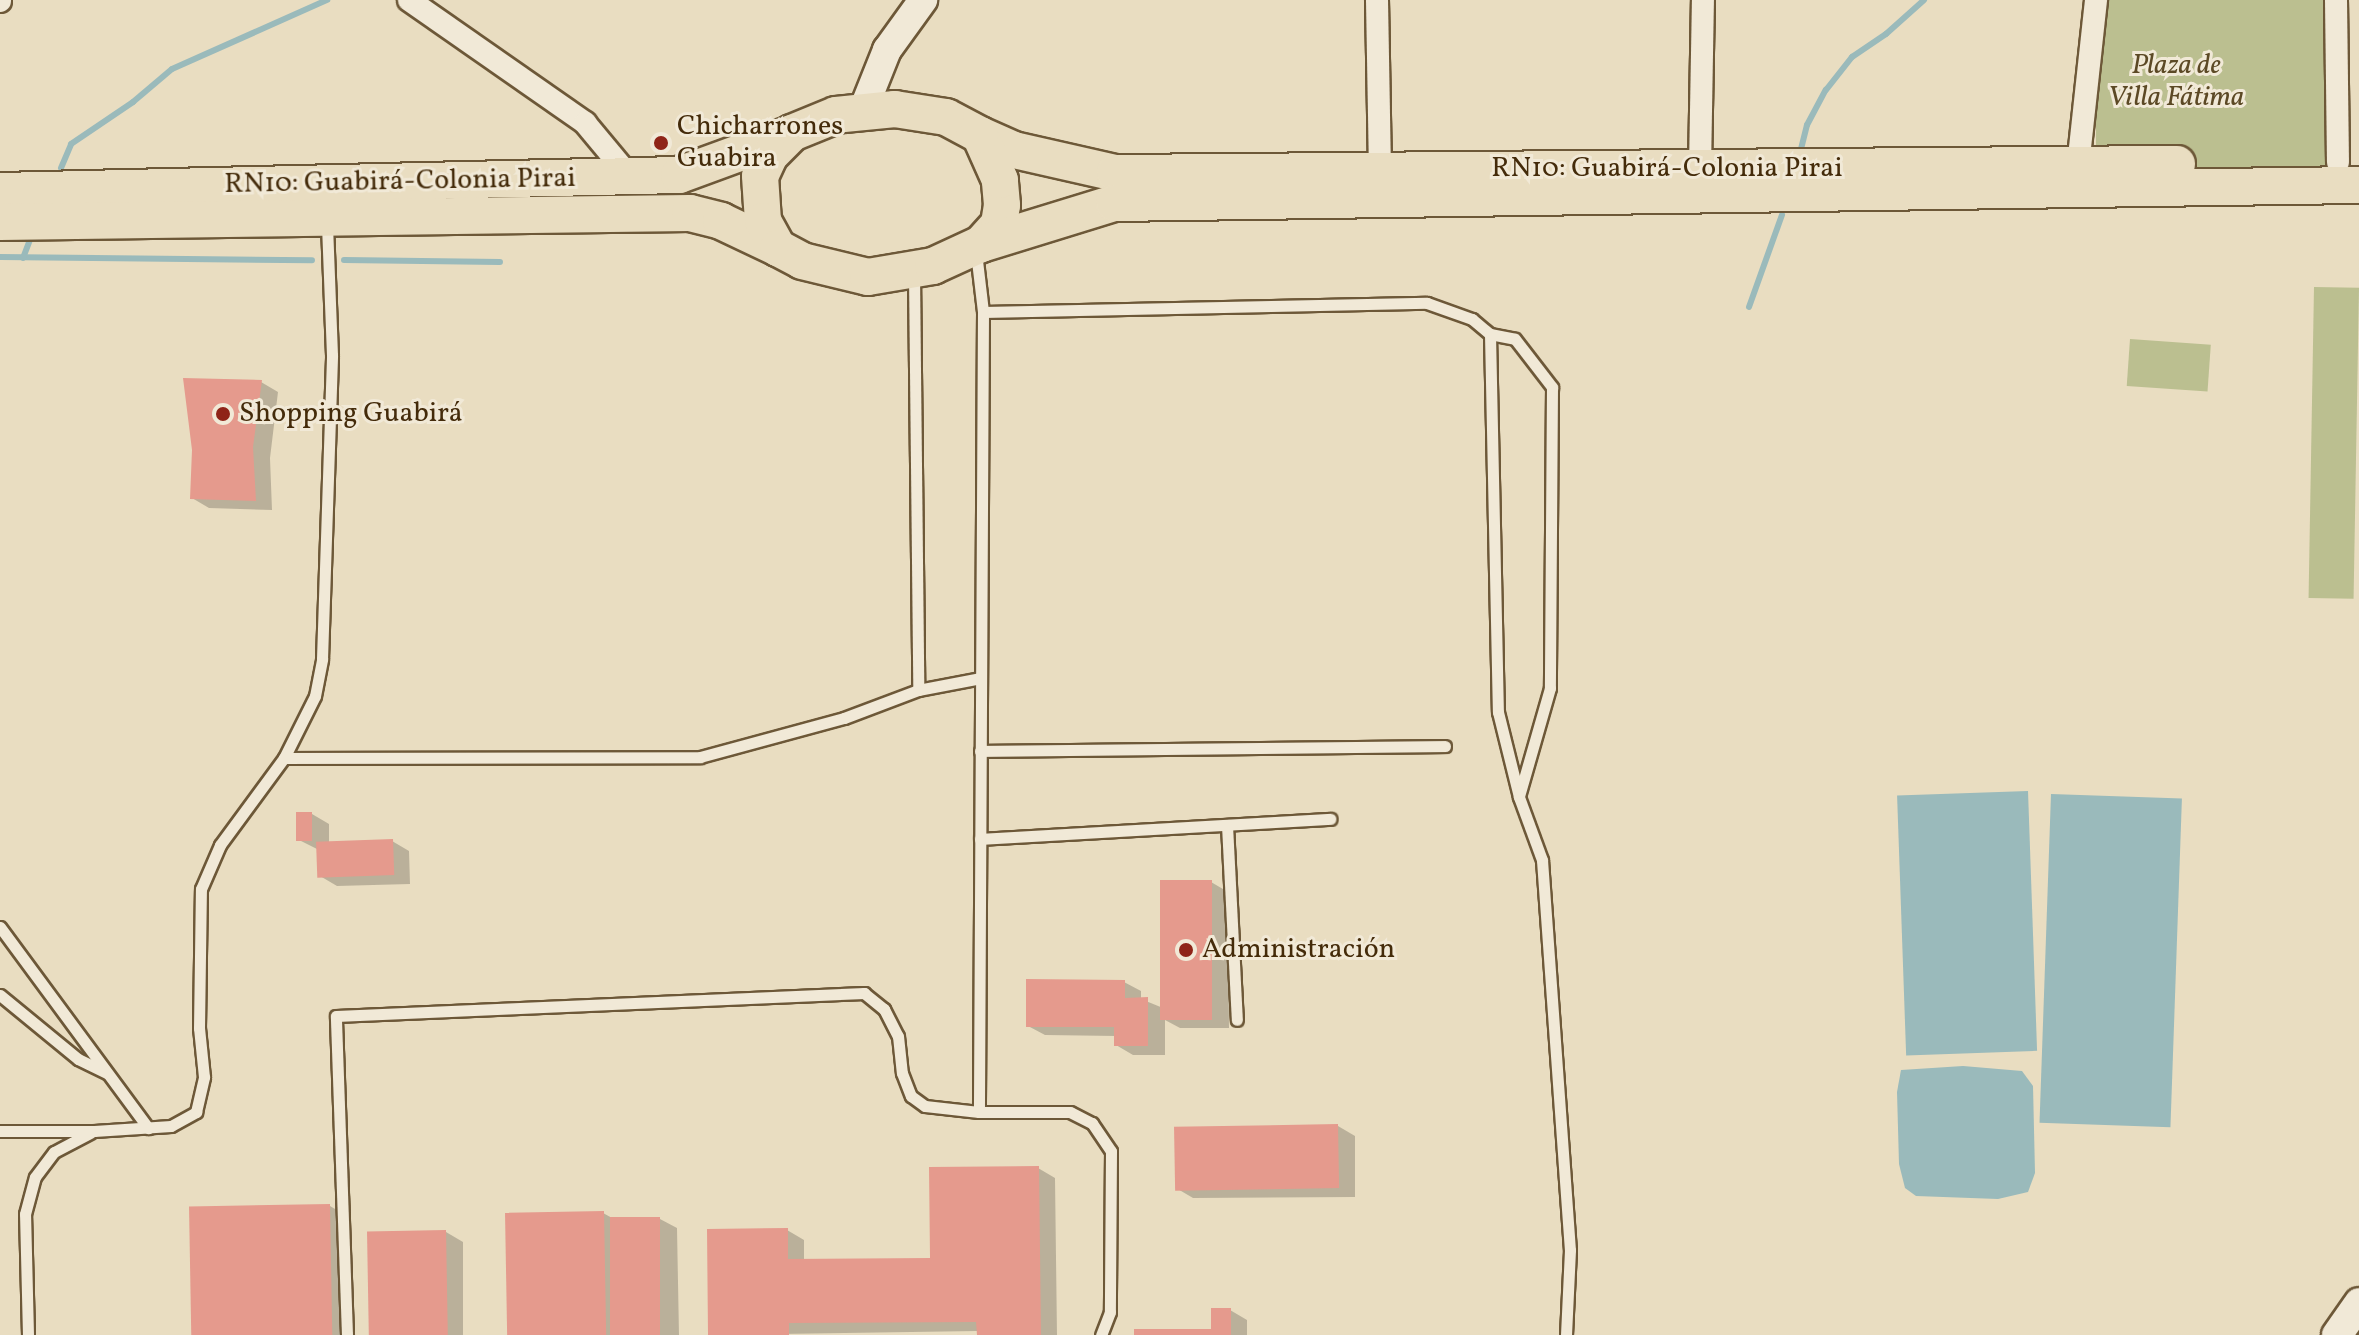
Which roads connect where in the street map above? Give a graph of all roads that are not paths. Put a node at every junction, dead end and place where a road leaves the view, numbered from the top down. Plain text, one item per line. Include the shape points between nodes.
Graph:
1 (923, 0) edge
2 (1377, 0) edge
3 (1703, 0) edge
4 (2096, 0) edge
5 (2336, 0) edge
6 (415, 2) edge
7 (863, 110) junction
8 (792, 133) junction
9 (980, 135) junction
10 (2078, 166) junction
11 (1700, 168) junction
12 (2352, 169) edge
13 (1380, 172) junction
14 (630, 177) junction
15 (0, 191) edge
16 (327, 219) junction
17 (0, 222) edge
18 (978, 246) junction
19 (778, 248) junction
20 (914, 271) junction
21 (983, 312) junction
22 (1490, 334) junction
23 (981, 678) junction
24 (918, 690) junction
25 (1445, 746) dead end
26 (980, 751) junction
27 (284, 758) junction
28 (1519, 797) junction
29 (1330, 819) dead end
30 (1227, 825) junction
31 (980, 839) junction
32 (0, 927) edge
33 (0, 995) edge
34 (1237, 1020) dead end
35 (108, 1073) junction
36 (979, 1112) junction
37 (148, 1128) junction
38 (0, 1131) edge
39 (94, 1131) junction
40 (2359, 1303) edge
41 (28, 1335) edge
42 (347, 1335) edge
43 (1101, 1335) edge
44 (1566, 1335) edge
45 (2337, 1335) edge

1 - 7 street via 887,50
2 - 13 street
3 - 11 street
4 - 10 street
5 - 12 street
6 - 14 street via 585,123
7 - 8 highway
7 - 9 highway via 922,111
8 - 14 highway, RN10: Guabirá-Colonia Pirai via 679,175
8 - 19 highway via 770,155 760,176 763,221
9 - 13 highway, RN10: Guabirá-Colonia Pirai via 1014,150 1115,173
9 - 18 highway via 1000,180 1002,205 999,224
10 - 11 highway, RN10: Guabirá-Colonia Pirai
10 - 12 highway, RN10: Guabirá-Colonia Pirai
11 - 13 highway, RN10: Guabirá-Colonia Pirai
12 - 18 highway, RN10: Guabirá-Colonia Pirai via 1114,203
14 - 15 highway, RN10: Guabirá-Colonia Pirai
16 - 17 highway, RN10: Guabirá-Colonia Pirai
16 - 19 highway, RN10: Guabirá-Colonia Pirai via 690,213 721,221
16 - 27 lane via 332,355 322,659 315,696
18 - 20 highway
18 - 21 lane
19 - 20 highway via 812,264 868,277
20 - 24 lane
21 - 22 lane via 1427,303 1472,319
21 - 23 lane
22 - 28 lane via 1498,712
22 - 28 lane via 1515,339 1552,387 1550,688
23 - 24 lane
23 - 26 lane
24 - 27 lane via 844,718 700,757
25 - 26 lane
26 - 31 lane
27 - 37 lane via 220,845 201,889 199,1028 204,1077 196,1112 182,1123
28 - 44 lane via 1542,860 1570,1250
29 - 30 lane
30 - 31 lane
30 - 34 lane
31 - 36 lane
32 - 35 lane
33 - 35 lane via 78,1059
35 - 37 lane
36 - 42 lane via 925,1106 911,1096 898,1036 884,1009 864,993 336,1016
36 - 43 lane via 1070,1112 1092,1123 1111,1151 1110,1312
37 - 39 lane
38 - 39 lane
39 - 41 lane via 54,1152 35,1177 25,1214
40 - 45 main road

